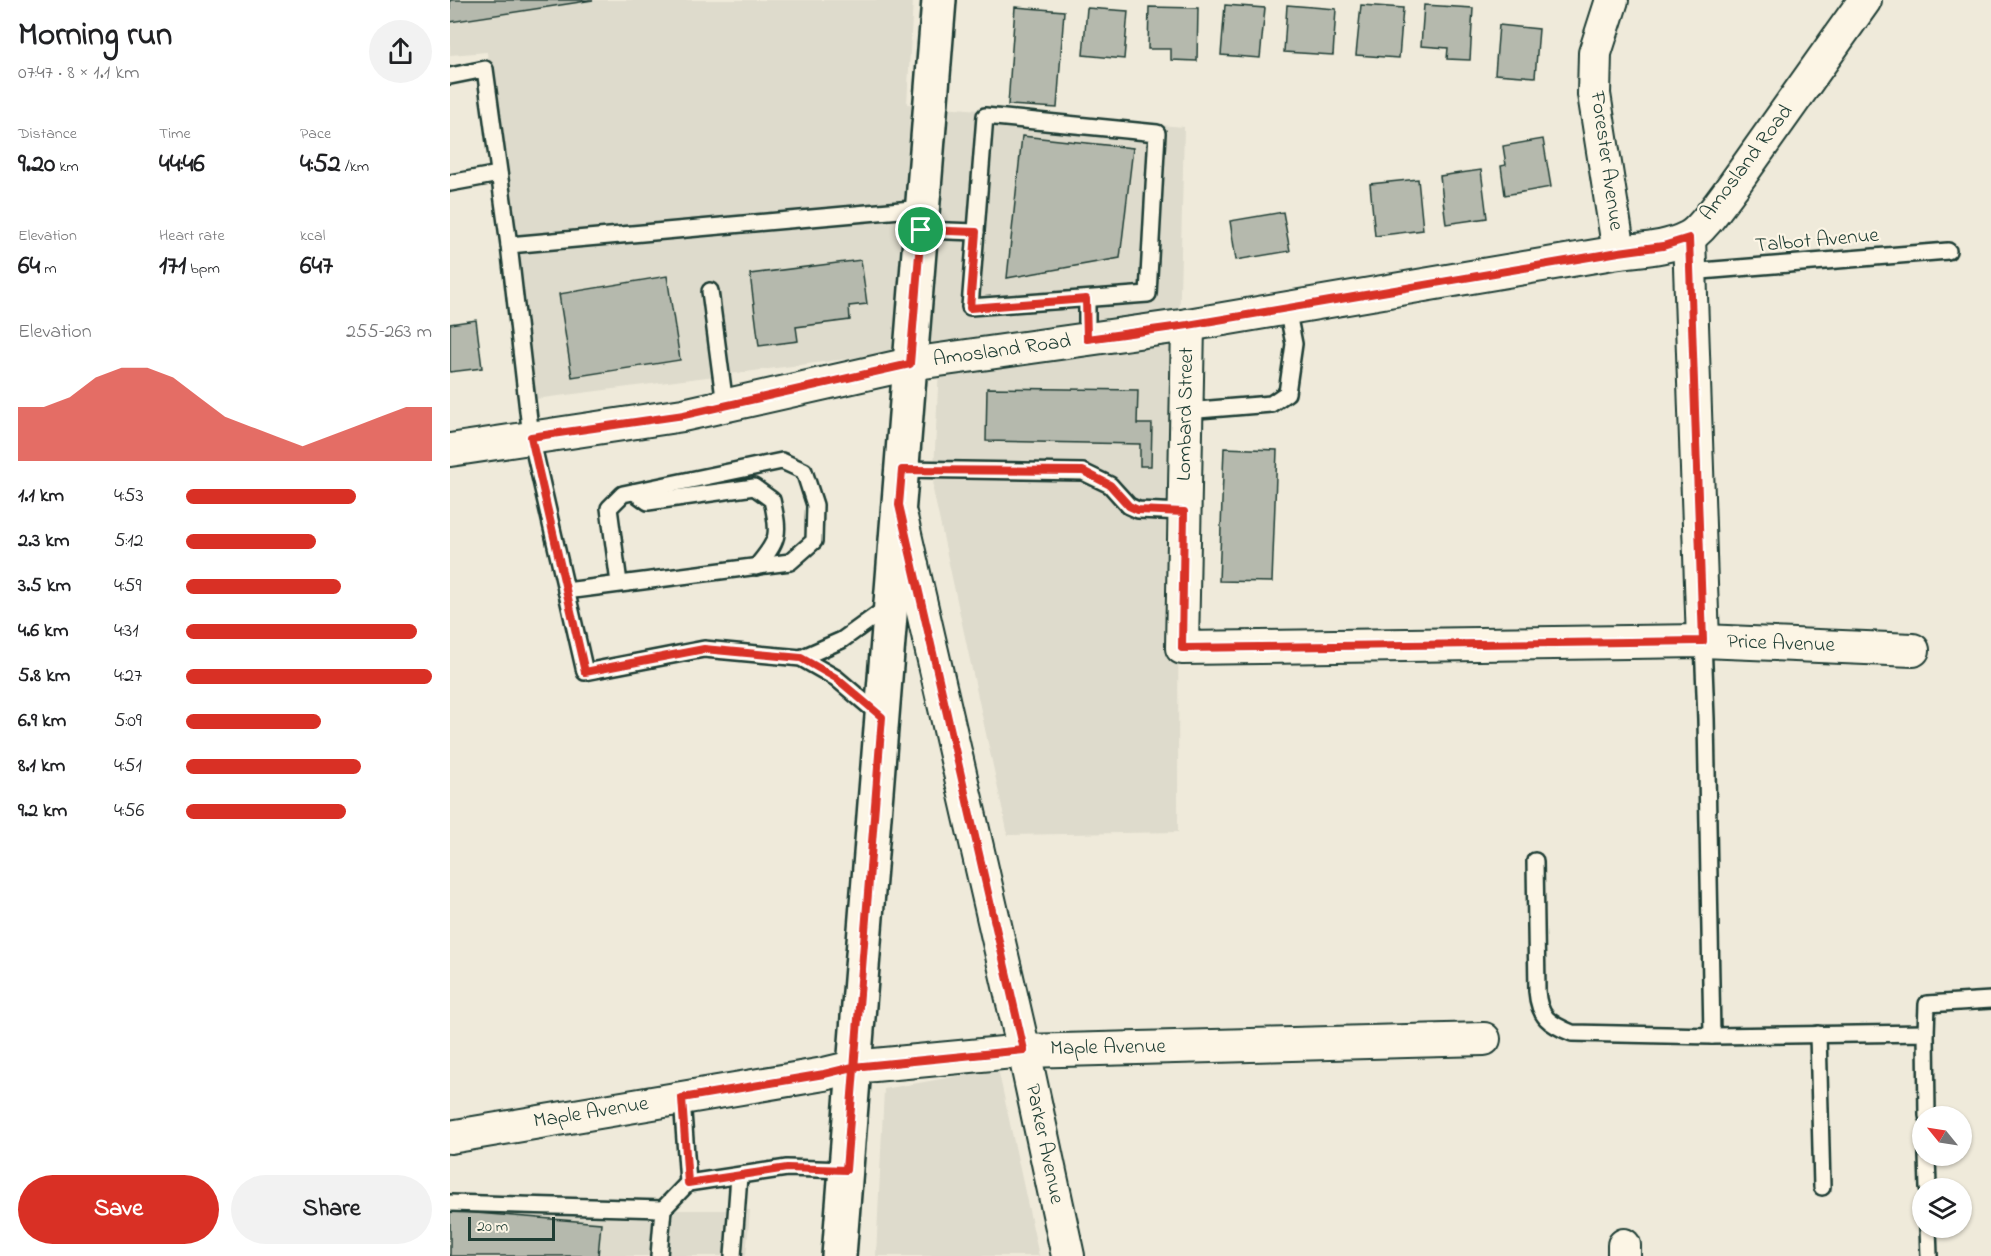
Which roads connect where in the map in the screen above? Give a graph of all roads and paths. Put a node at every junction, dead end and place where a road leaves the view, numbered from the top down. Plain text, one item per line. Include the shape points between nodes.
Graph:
1 (939, 0) edge
2 (1612, 0) edge
3 (1865, 0) edge
4 (450, 76) edge
5 (499, 174) junction
6 (450, 183) edge
7 (922, 219) junction
8 (976, 232) junction
9 (1689, 238) junction
10 (509, 245) junction
11 (1948, 251) dead end
12 (1619, 252) junction
13 (1689, 272) junction
14 (710, 291) dead end
15 (1086, 299) junction
16 (1287, 308) junction
17 (1188, 325) junction
18 (1087, 339) junction
19 (910, 364) junction
20 (725, 405) junction
21 (1186, 411) junction
22 (531, 437) junction
23 (450, 450) edge
24 (902, 470) junction
25 (634, 492) junction
26 (899, 505) junction
27 (1184, 512) junction
28 (756, 567) junction
29 (619, 583) junction
30 (566, 591) junction
31 (890, 605) junction
32 (1703, 641) junction
33 (1182, 648) joint
34 (1913, 650) dead end
35 (801, 658) junction
36 (882, 717) junction
37 (1536, 861) dead end
38 (1991, 1000) edge
39 (1926, 1033) junction
40 (1818, 1034) junction
41 (1712, 1036) junction
42 (1484, 1039) dead end
43 (1024, 1050) junction
44 (853, 1067) junction
45 (682, 1098) junction
46 (1927, 1106) edge
47 (450, 1137) edge
48 (846, 1170) junction
49 (739, 1176) junction
50 (688, 1183) junction
51 (1822, 1187) dead end
52 (450, 1203) edge
53 (663, 1209) junction
54 (1928, 1238) edge
55 (659, 1256) edge
56 (733, 1256) edge
57 (839, 1256) edge
58 (1068, 1256) edge
59 (1929, 1256) edge

1 - 7 main road
2 - 12 street, Forester Avenue via 1595,53 1594,94
3 - 9 street, Amosland Road via 1733,186
4 - 5 lane via 485,69
5 - 6 lane
5 - 10 lane
7 - 8 lane
7 - 10 lane
7 - 19 main road
8 - 15 lane via 970,308
8 - 15 lane via 985,116 1157,133 1148,294
9 - 12 street, Amosland Road
9 - 13 street
10 - 22 lane
11 - 13 lane, Talbot Avenue
12 - 16 street, Amosland Road
13 - 32 street
14 - 20 lane
15 - 18 lane
16 - 17 street, Amosland Road
16 - 21 lane via 1294,344 1287,393 1271,404
17 - 18 street, Amosland Road
17 - 21 street, Lombard Street
18 - 19 street, Amosland Road
19 - 20 street, Amosland Road
19 - 24 main road
20 - 22 street, Amosland Road via 684,415
21 - 27 street, Lombard Street
22 - 23 street, Amosland Road
22 - 30 lane
24 - 26 main road
24 - 27 lane via 1083,471 1110,485 1129,506 1138,510
25 - 28 lane via 648,502 754,487 772,500 778,524 774,546
25 - 28 lane via 782,461 804,471 815,505 814,541 790,562
25 - 29 lane via 623,494 609,508
26 - 31 main road
26 - 43 street, Parker Avenue
27 - 33 street, Lombard Street
28 - 29 lane
29 - 30 lane
30 - 35 lane via 585,672 704,649
31 - 35 lane via 842,640
31 - 36 main road
32 - 33 street, Price Avenue
32 - 34 street, Price Avenue
32 - 41 lane
35 - 36 lane via 836,678
36 - 44 main road
37 - 41 lane via 1537,991 1539,1009 1546,1018 1572,1033
38 - 39 lane via 1927,1004
39 - 40 lane
39 - 46 lane
40 - 41 lane
40 - 51 lane
42 - 43 street, Maple Avenue
43 - 44 street, Maple Avenue
43 - 58 street, Parker Avenue
44 - 45 street, Maple Avenue
44 - 48 main road
45 - 47 street, Maple Avenue
45 - 50 lane
48 - 49 lane via 787,1168
48 - 57 main road
49 - 50 lane
49 - 56 lane
50 - 53 lane
52 - 53 lane
53 - 55 lane
54 - 59 lane

